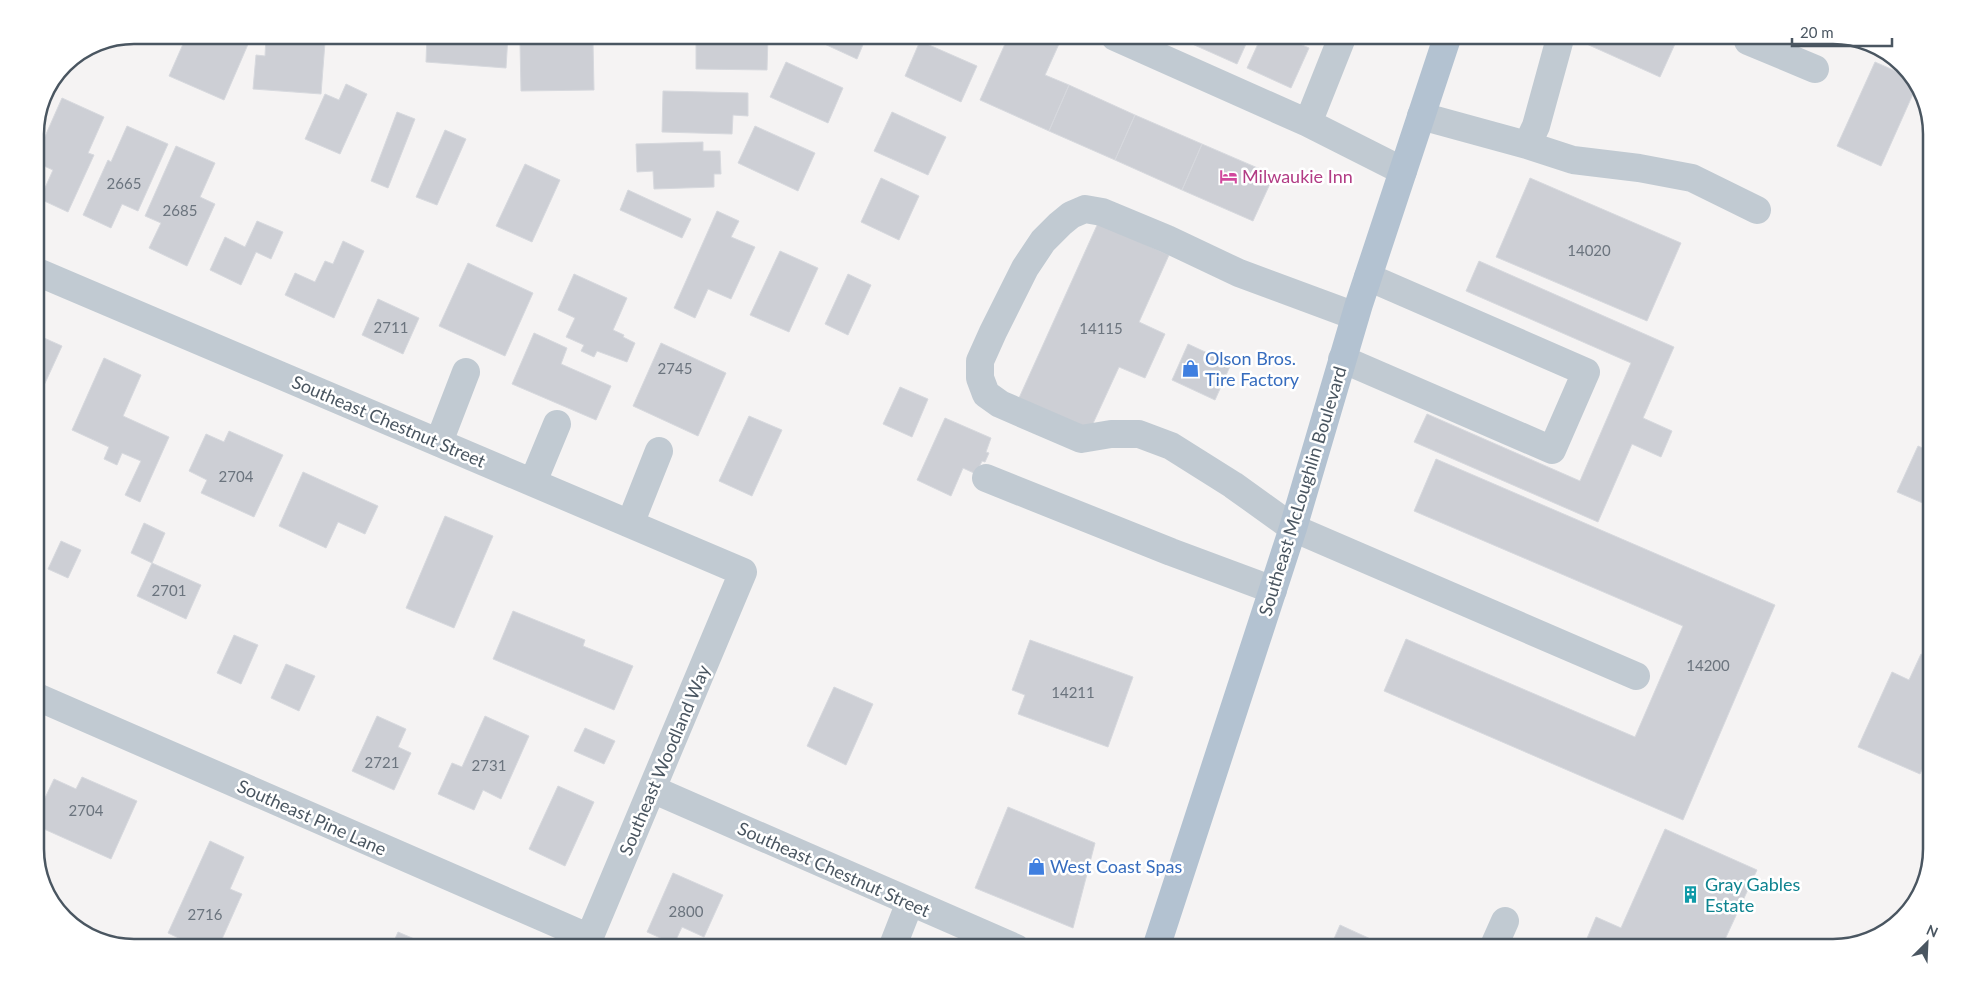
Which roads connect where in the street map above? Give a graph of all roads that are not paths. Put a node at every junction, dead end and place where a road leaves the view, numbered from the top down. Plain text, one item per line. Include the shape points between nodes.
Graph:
1 (1131, 44) edge
2 (1339, 44) edge
3 (1445, 44) edge
4 (1559, 44) edge
5 (1755, 44) edge
6 (1815, 69) dead end
7 (1421, 116) junction
8 (1308, 123) junction
9 (1527, 145) junction
10 (1403, 171) junction
11 (1758, 210) dead end
12 (44, 274) edge
13 (1368, 277) junction
14 (1355, 316) junction
15 (1342, 359) junction
16 (466, 372) dead end
17 (557, 424) dead end
18 (439, 442) junction
19 (659, 451) dead end
20 (986, 478) dead end
21 (533, 482) junction
22 (630, 524) junction
23 (1292, 528) junction
24 (743, 572) joint
25 (1272, 590) junction
26 (1636, 676) dead end
27 (44, 700) edge
28 (652, 789) junction
29 (910, 902) junction
30 (1505, 921) dead end
31 (579, 939) edge
32 (590, 939) edge
33 (896, 939) edge
34 (993, 939) edge
35 (1159, 939) edge
36 (1497, 939) edge

1 - 8 street
2 - 8 street
3 - 7 main road, Southeast McLoughlin Boulevard
4 - 9 street via 1536,126
5 - 6 street
7 - 9 street
7 - 10 main road, Southeast McLoughlin Boulevard
8 - 10 street
9 - 11 street via 1573,160 1692,178
10 - 13 main road, Southeast McLoughlin Boulevard
12 - 18 street, Southeast Chestnut Street
13 - 14 main road, Southeast McLoughlin Boulevard
13 - 15 street via 1586,372 1552,450
14 - 15 main road, Southeast McLoughlin Boulevard
14 - 23 street via 1240,273 1102,212 1085,209 1071,215 1044,241 1025,268 980,361 980,378 986,394 1000,404 1081,439 1139,434 1171,446
15 - 23 main road, Southeast McLoughlin Boulevard
16 - 18 street
17 - 21 street
18 - 21 street, Southeast Chestnut Street
19 - 22 street
20 - 25 street
21 - 22 street, Southeast Chestnut Street
22 - 24 street, Southeast Chestnut Street
23 - 25 main road, Southeast McLoughlin Boulevard
23 - 26 street
24 - 28 street, Southeast Woodland Way
25 - 35 main road, Southeast McLoughlin Boulevard
27 - 31 street, Southeast Pine Lane
28 - 29 street, Southeast Chestnut Street
28 - 32 street, Southeast Woodland Way
29 - 33 street
29 - 34 street, Southeast Chestnut Street
30 - 36 street

